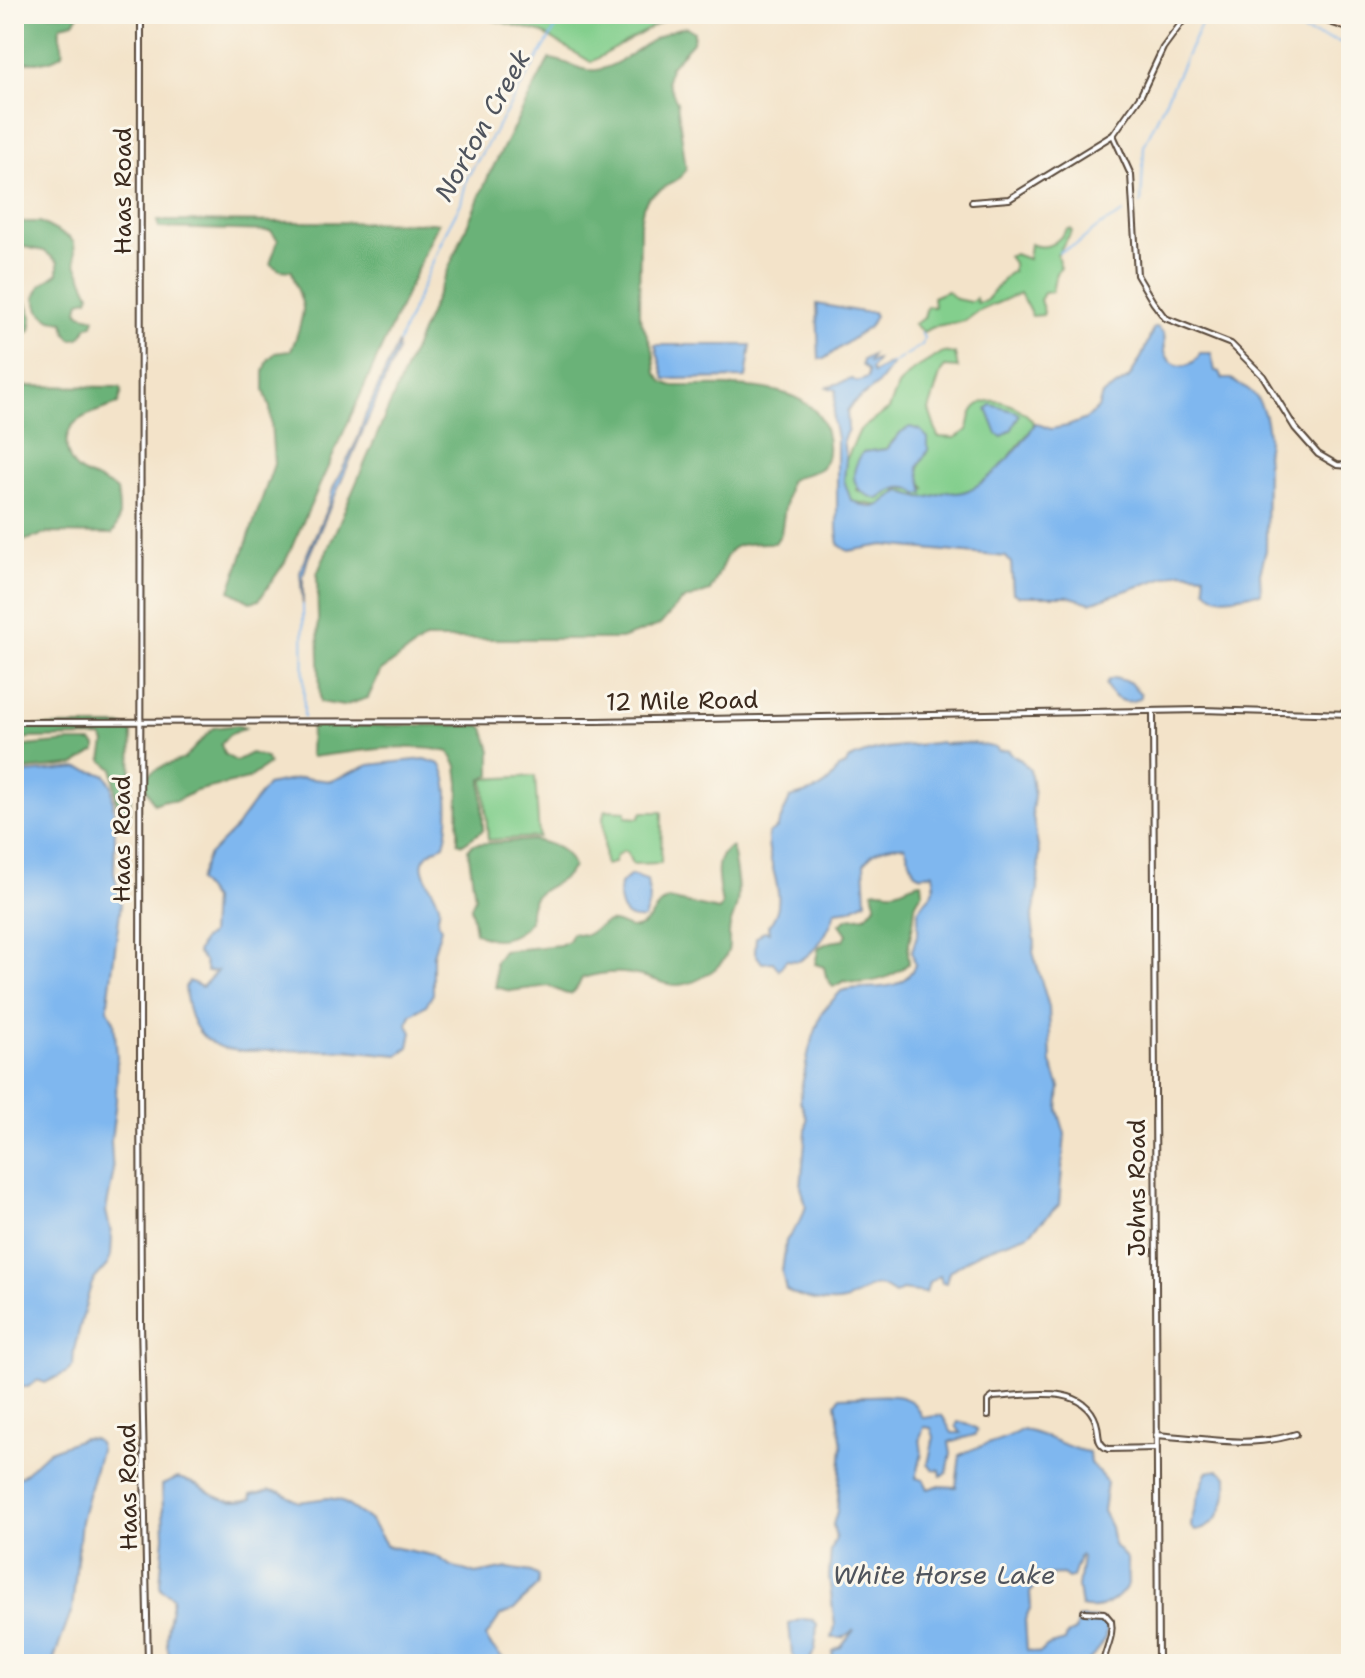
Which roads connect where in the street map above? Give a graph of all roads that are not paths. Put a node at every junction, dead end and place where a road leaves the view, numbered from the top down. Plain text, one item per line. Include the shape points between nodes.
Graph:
1 (141, 14) edge
2 (1188, 14) edge
3 (1309, 14) edge
4 (1351, 28) edge
5 (1113, 135) junction
6 (972, 202) dead end
7 (1351, 466) edge
8 (1153, 711) junction
9 (1351, 714) edge
10 (139, 721) junction
11 (14, 722) edge
12 (988, 1416) dead end
13 (1296, 1434) dead end
14 (1156, 1435) junction
15 (1156, 1448) junction
16 (1084, 1612) dead end
17 (148, 1664) edge
18 (1103, 1664) edge
19 (1158, 1664) edge

1 - 10 street, Haas Road
2 - 5 street
3 - 4 main road
5 - 6 street via 1009,199
5 - 7 street via 1131,175 1137,275 1153,302 1165,318 1231,344 1263,376 1318,454
8 - 9 street, 12 Mile Road
8 - 10 street, 12 Mile Road via 596,721
8 - 14 street, Johns Road
10 - 11 street, 12 Mile Road
10 - 17 street, Haas Road
12 - 15 street via 993,1397 1067,1395 1091,1411 1102,1447
13 - 14 street via 1278,1440 1209,1442
14 - 15 street, Johns Road
15 - 19 street, Johns Road
16 - 18 street via 1104,1613 1111,1621

